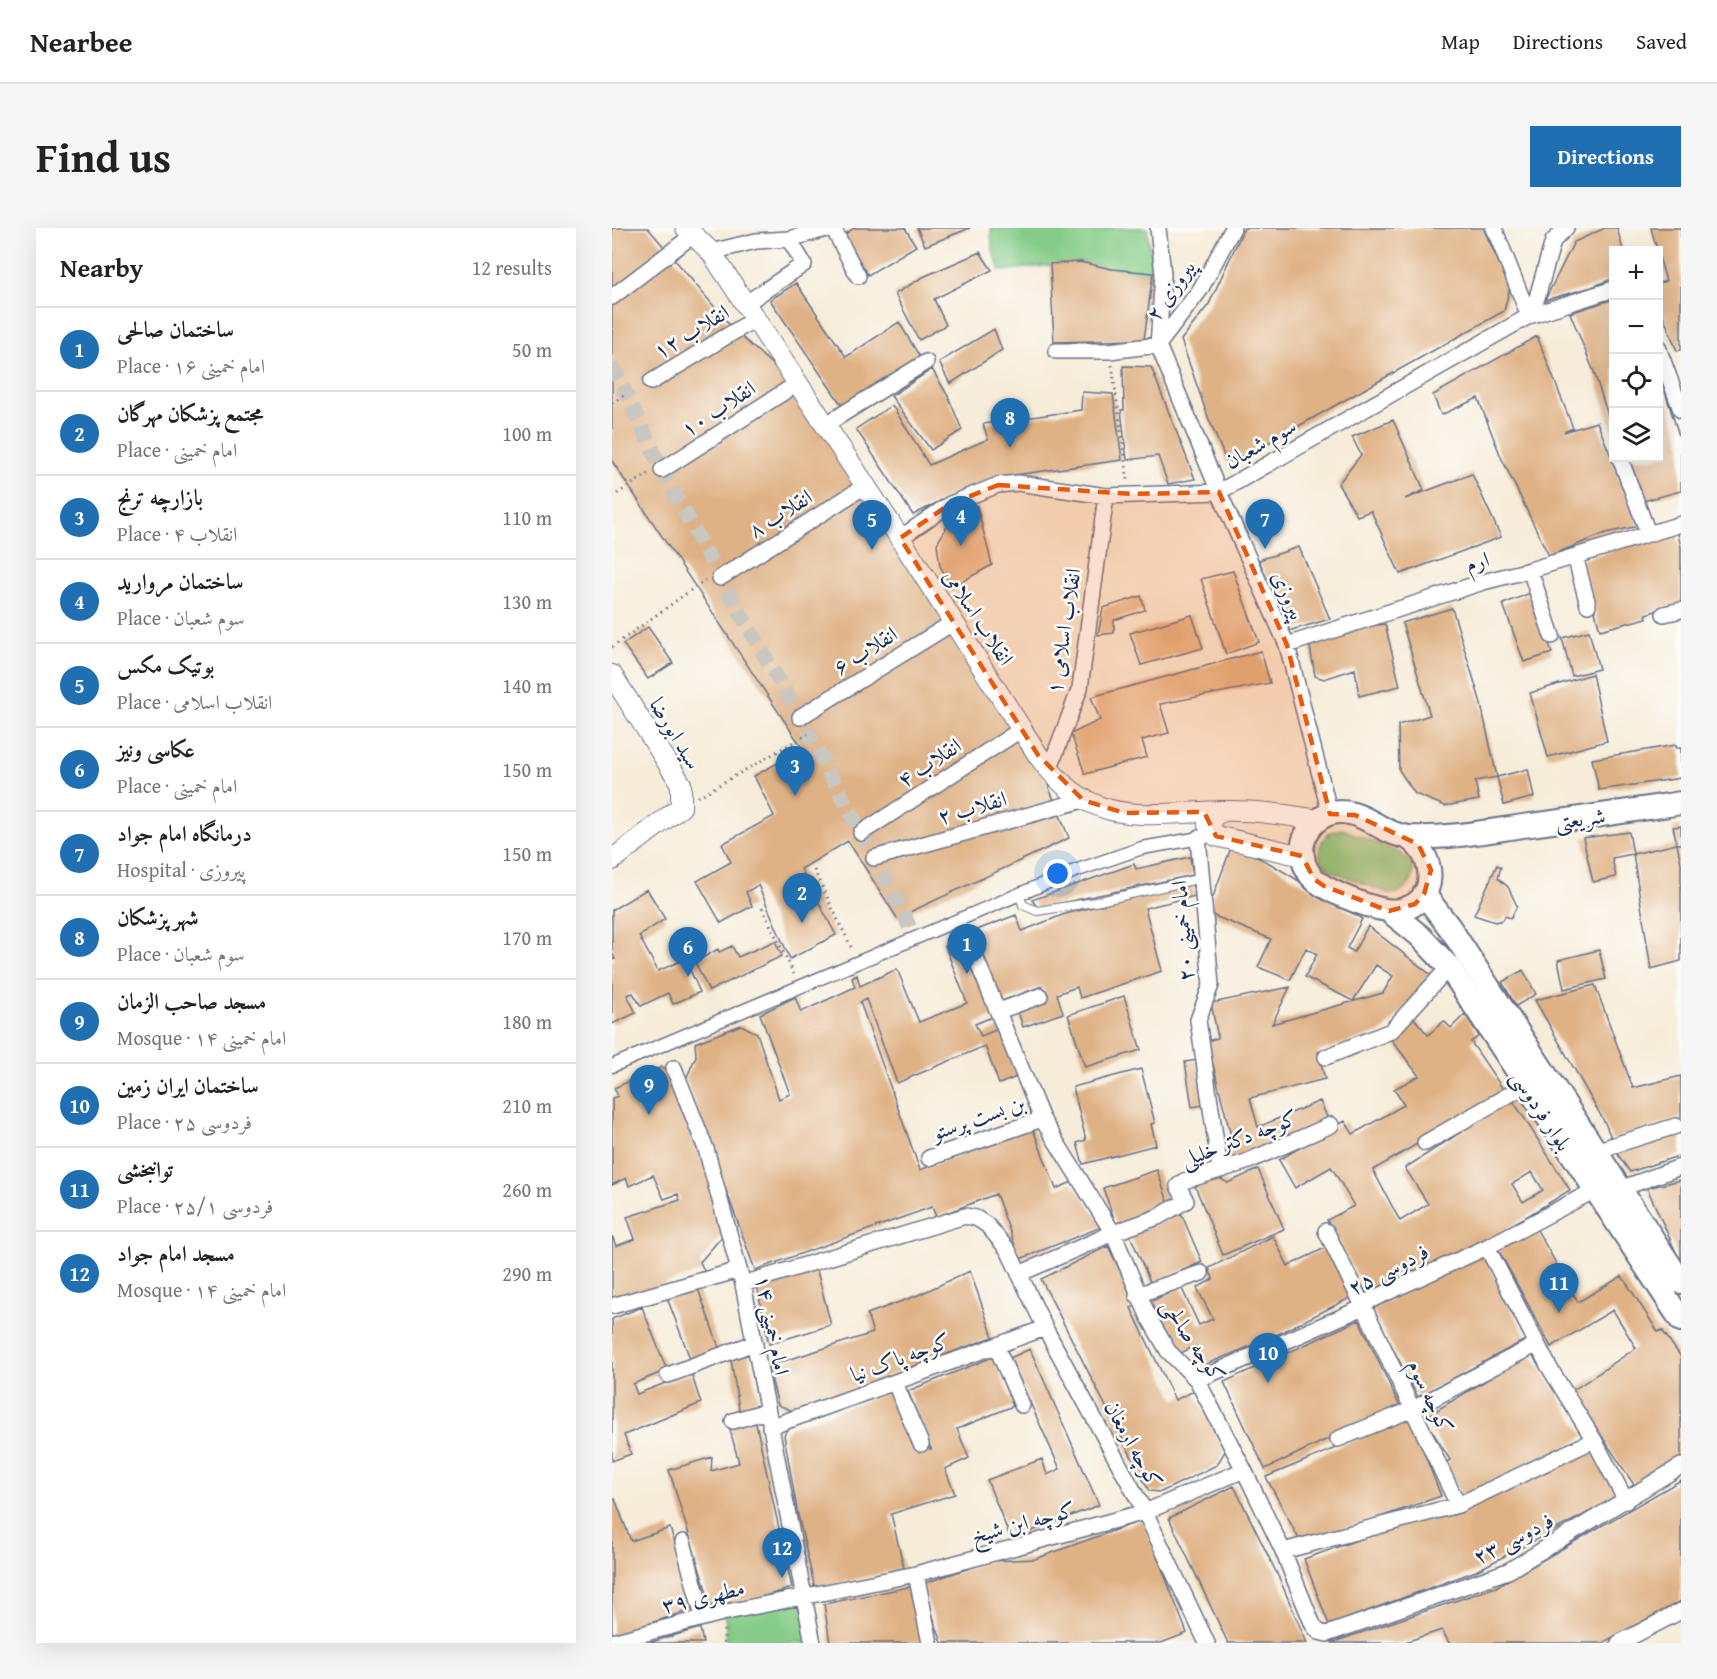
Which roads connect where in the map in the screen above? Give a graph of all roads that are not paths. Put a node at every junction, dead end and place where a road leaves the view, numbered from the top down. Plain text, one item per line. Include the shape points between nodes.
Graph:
1 (832, 228) edge
2 (1158, 228) edge
3 (1233, 228) edge
4 (1494, 228) edge
5 (1566, 228) edge
6 (689, 231) edge
7 (789, 239) junction
8 (711, 252) junction
9 (858, 276) dead end
10 (1609, 292) edge
11 (612, 297) edge
12 (750, 312) junction
13 (1529, 316) junction
14 (1158, 345) junction
15 (1056, 351) dead end
16 (1662, 354) edge
17 (926, 362) dead end
18 (651, 382) dead end
19 (798, 383) junction
20 (1681, 410) edge
21 (825, 425) junction
22 (1621, 462) edge
23 (656, 471) road end
24 (865, 486) junction
25 (1219, 492) junction
26 (1106, 496) junction
27 (1681, 525) edge
28 (1648, 533) junction
29 (900, 538) junction
30 (1575, 556) junction
31 (1530, 570) junction
32 (713, 579) road end
33 (1588, 605) dead end
34 (1681, 610) edge
35 (1664, 614) dead end
36 (954, 622) junction
37 (1552, 636) dead end
38 (1287, 645) junction
39 (612, 675) edge
40 (800, 717) dead end
41 (1022, 729) junction
42 (1049, 770) junction
43 (1083, 800) junction
44 (1681, 803) edge
45 (1224, 811) junction
46 (1324, 817) junction
47 (1480, 832) junction
48 (861, 833) dead end
49 (1207, 837) junction
50 (1408, 838) junction
51 (1302, 856) junction
52 (874, 858) dead end
53 (612, 860) edge
54 (1428, 860) junction
55 (1202, 878) junction
56 (1019, 894) junction
57 (1424, 894) junction
58 (1389, 911) junction
59 (970, 944) dead end
60 (1449, 968) junction
61 (1040, 996) dead end
62 (999, 1011) junction
63 (1326, 1057) dead end
64 (612, 1066) edge
65 (674, 1068) dead end
66 (1526, 1085) junction
67 (1042, 1119) junction
68 (1331, 1125) dead end
69 (1676, 1126) dead end
70 (1425, 1143) dead end
71 (1595, 1151) junction
72 (929, 1158) dead end
73 (1680, 1167) edge
74 (1220, 1170) junction
75 (1620, 1189) junction
76 (1595, 1190) junction
77 (1326, 1231) dead end
78 (1113, 1233) junction
79 (1487, 1247) junction
80 (1018, 1271) junction
81 (1201, 1273) dead end
82 (741, 1277) junction
83 (1679, 1277) edge
84 (1137, 1295) junction
85 (612, 1306) edge
86 (1363, 1306) junction
87 (1681, 1320) edge
88 (1045, 1328) junction
89 (754, 1343) junction
90 (1537, 1344) junction
91 (996, 1346) junction
92 (668, 1375) dead end
93 (1197, 1380) junction
94 (895, 1383) junction
95 (1022, 1405) dead end
96 (1413, 1409) junction
97 (768, 1419) junction
98 (733, 1421) dead end
99 (1338, 1439) dead end
100 (1594, 1440) junction
101 (921, 1444) dead end
102 (1681, 1466) edge
103 (1244, 1470) junction
104 (1626, 1502) junction
105 (1458, 1505) junction
106 (1145, 1512) junction
107 (683, 1542) dead end
108 (1282, 1551) junction
109 (916, 1574) junction
110 (806, 1597) junction
111 (1681, 1611) edge
112 (703, 1617) junction
113 (1319, 1632) joint
114 (612, 1642) edge
115 (1204, 1642) edge
116 (813, 1643) edge
117 (930, 1643) edge
118 (1619, 1643) edge

1 - 7 street
1 - 9 street
2 - 14 street, پیروزی via 1163,274
3 - 14 street, پیروزی ۲ via 1200,290
4 - 13 street
5 - 13 street via 1553,241
6 - 8 street, انقلاب اسلامی
6 - 11 street
7 - 8 street via 756,241
7 - 12 street, انقلاب ۱۲ via 804,264
8 - 12 street, انقلاب اسلامی
10 - 13 street, سوم شعبان
12 - 18 street, انقلاب ۱۲
12 - 19 street, انقلاب اسلامی
13 - 25 street, سوم شعبان
14 - 15 street via 1109,351
14 - 25 street, پیروزی
16 - 20 street
17 - 21 street
19 - 21 street, انقلاب اسلامی
19 - 23 street, انقلاب ۱۰
21 - 24 street, انقلاب اسلامی
22 - 28 street
24 - 29 street, انقلاب اسلامی
24 - 32 street, انقلاب ۸
25 - 26 street, سوم شعبان
25 - 38 street, پیروزی
26 - 29 street, سوم شعبان via 1018,483 998,485 950,504
26 - 42 street, انقلاب اسلامی ۱ via 1080,688
27 - 28 street, ارم
28 - 30 street, ارم
29 - 36 street, انقلاب اسلامی
30 - 31 street, ارم
30 - 33 street
31 - 37 street
31 - 38 street, ارم
34 - 35 street
36 - 40 street, انقلاب ۶
36 - 41 street, انقلاب اسلامی
38 - 46 street, پیروزی
39 - 53 street, سید ابورضا via 681,784 681,807
41 - 42 street, انقلاب اسلامی
41 - 48 street, انقلاب ۴
42 - 43 street, انقلاب اسلامی
43 - 45 street, انقلاب اسلامی via 1100,808 1158,816
43 - 52 street, انقلاب ۲
44 - 47 main road, شریعتی
45 - 46 street, انقلاب اسلامی
45 - 49 street via 1208,825
46 - 50 main road via 1343,812 1355,815
46 - 51 main road via 1306,836
47 - 50 main road, شریعتی
47 - 54 main road, شریعتی
49 - 51 street
49 - 55 street, امام خمینی ۲۰
49 - 56 street via 1177,840 1106,859
50 - 54 main road via 1418,844
51 - 58 main road via 1314,879
54 - 57 main road via 1431,870
55 - 56 lane via 1038,911 1023,905
55 - 74 street, امام خمینی ۲۰ via 1211,985 1198,1020
56 - 64 street
57 - 58 main road via 1402,910
57 - 71 main road, بلوار فردوسی
58 - 60 main road, بلوار فردوسی via 1420,936
59 - 62 street, کوچه صالحی
60 - 63 street via 1390,1031
60 - 66 main road, بلوار فردوسی
61 - 62 street
62 - 67 street, کوچه صالحی
65 - 82 street, امام خمینی ۱۴ via 706,1149
66 - 70 street
66 - 76 main road, بلوار فردوسی
67 - 72 street, بن بست پرستو
67 - 78 street, کوچه صالحی
68 - 74 street, کوچه دکتر خلیلی
69 - 71 street
71 - 75 main road, بلوار فردوسی
73 - 75 street
74 - 78 street, کوچه دکتر خلیلی via 1178,1186 1186,1201 1158,1217
75 - 83 main road, بلوار فردوسی
76 - 79 street, فردوسی ۲۵
76 - 87 main road, بلوار فردوسی
77 - 86 street, کوچه سوم
78 - 80 street
78 - 84 street, کوچه صالحی
79 - 86 street, فردوسی ۲۵
79 - 90 street
80 - 82 street, کوچه ارمغان via 1008,1250 987,1225 965,1216
80 - 88 street, کوچه ارمغان
81 - 84 street
82 - 85 street, کوچه ارمغان
82 - 89 street, امام خمینی ۱۴
84 - 93 street, کوچه صالحی via 1168,1351
86 - 93 street, فردوسی ۲۵
86 - 96 street, کوچه سوم
88 - 91 street, کوچه پاک نیا
88 - 106 street, کوچه ارمغان
89 - 92 street
89 - 97 street, امام خمینی ۱۴
90 - 96 street
90 - 100 street
91 - 94 street, کوچه پاک نیا
91 - 95 street
93 - 103 street, کوچه صالحی
94 - 97 street, کوچه پاک نیا
94 - 101 street
96 - 99 street
96 - 105 street, کوچه سوم
97 - 98 street, کوچه پاک نیا
97 - 110 street, امام خمینی ۱۴
100 - 104 street
100 - 105 street
102 - 104 street, فردوسی ۲۳
103 - 106 street, کوچه ابن شیخ
103 - 108 street, کوچه صالحی
104 - 113 street, فردوسی ۲۳ via 1508,1571 1327,1634
105 - 108 street
106 - 109 street, کوچه ابن شیخ
106 - 115 street, کوچه ارمغان
107 - 112 street
108 - 113 street, کوچه صالحی
109 - 110 street, کوچه ابن شیخ
109 - 117 street
110 - 112 street, مطهری ۳۹
110 - 116 street, امام خمینی ۱۴
111 - 118 street
112 - 114 street, مطهری ۳۹

